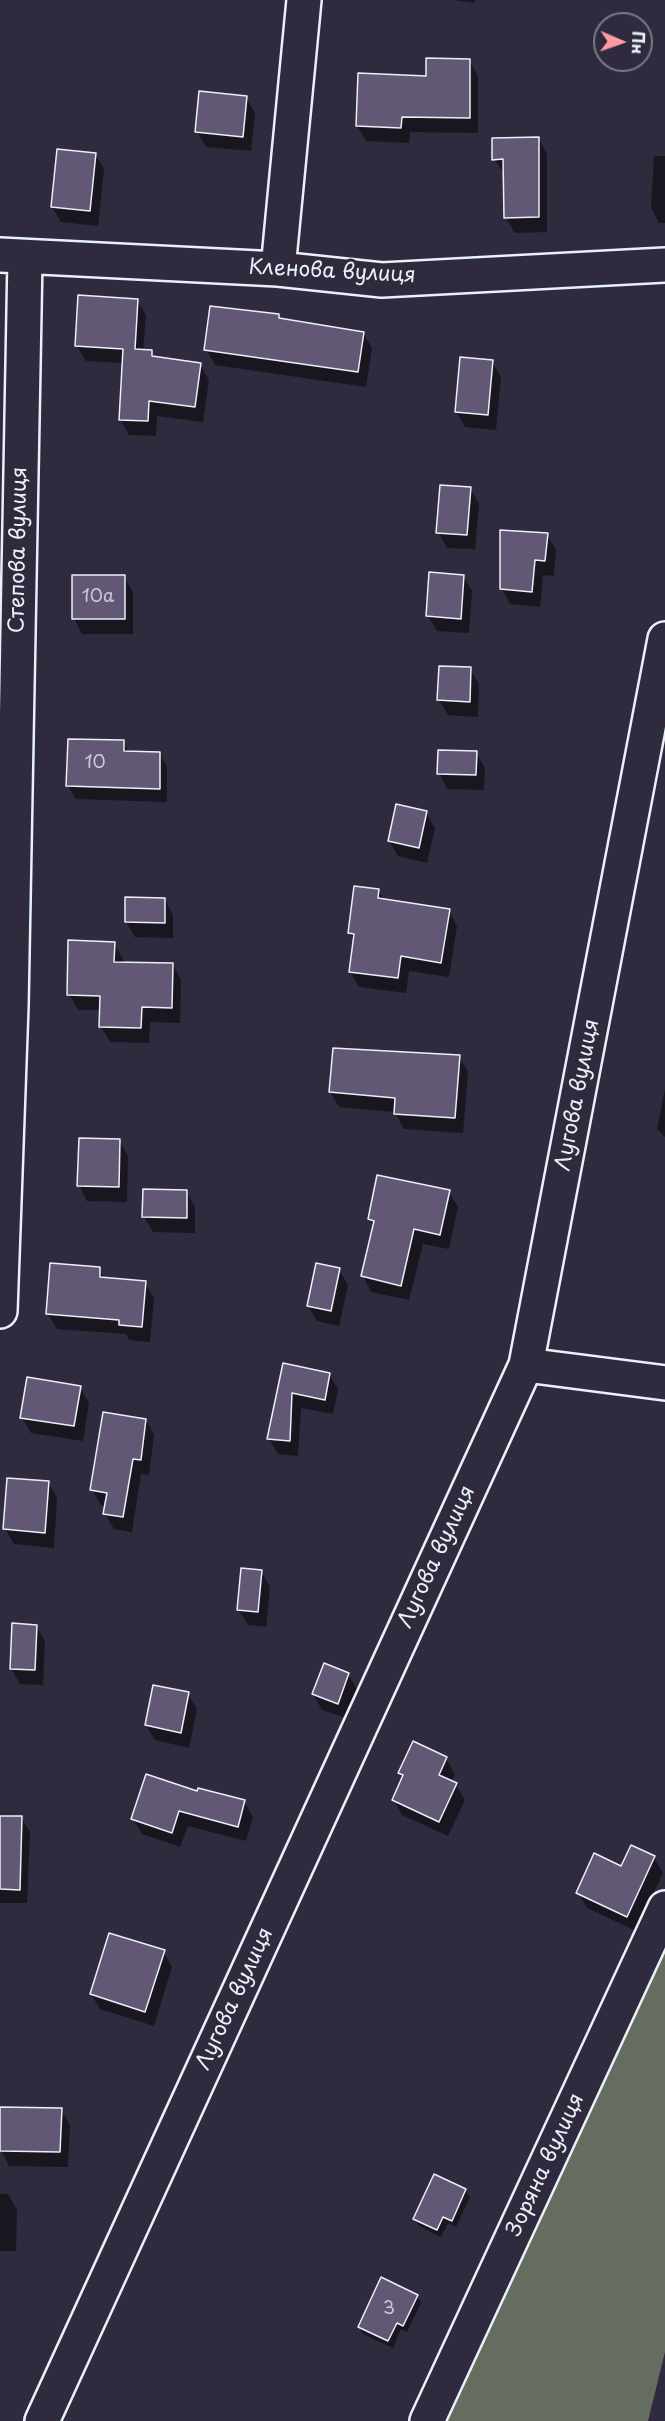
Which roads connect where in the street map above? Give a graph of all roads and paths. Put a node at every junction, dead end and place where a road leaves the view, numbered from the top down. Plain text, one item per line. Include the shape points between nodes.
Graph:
1 (304, 0) edge
2 (12, 256) edge
3 (665, 265) edge
4 (278, 269) junction
5 (665, 639) edge
6 (0, 1311) edge
7 (526, 1365) junction
8 (665, 1383) edge
9 (665, 1908) edge
10 (42, 2421) edge
11 (427, 2421) edge

1 - 4 street
2 - 4 street, Кленова вулиця
2 - 6 street, Степова вулиця via 11,1006
3 - 4 street, Кленова вулиця via 382,280
5 - 7 street, Лугова вулиця
7 - 8 street
7 - 10 street, Лугова вулиця
9 - 11 street, Зоряна вулиця

